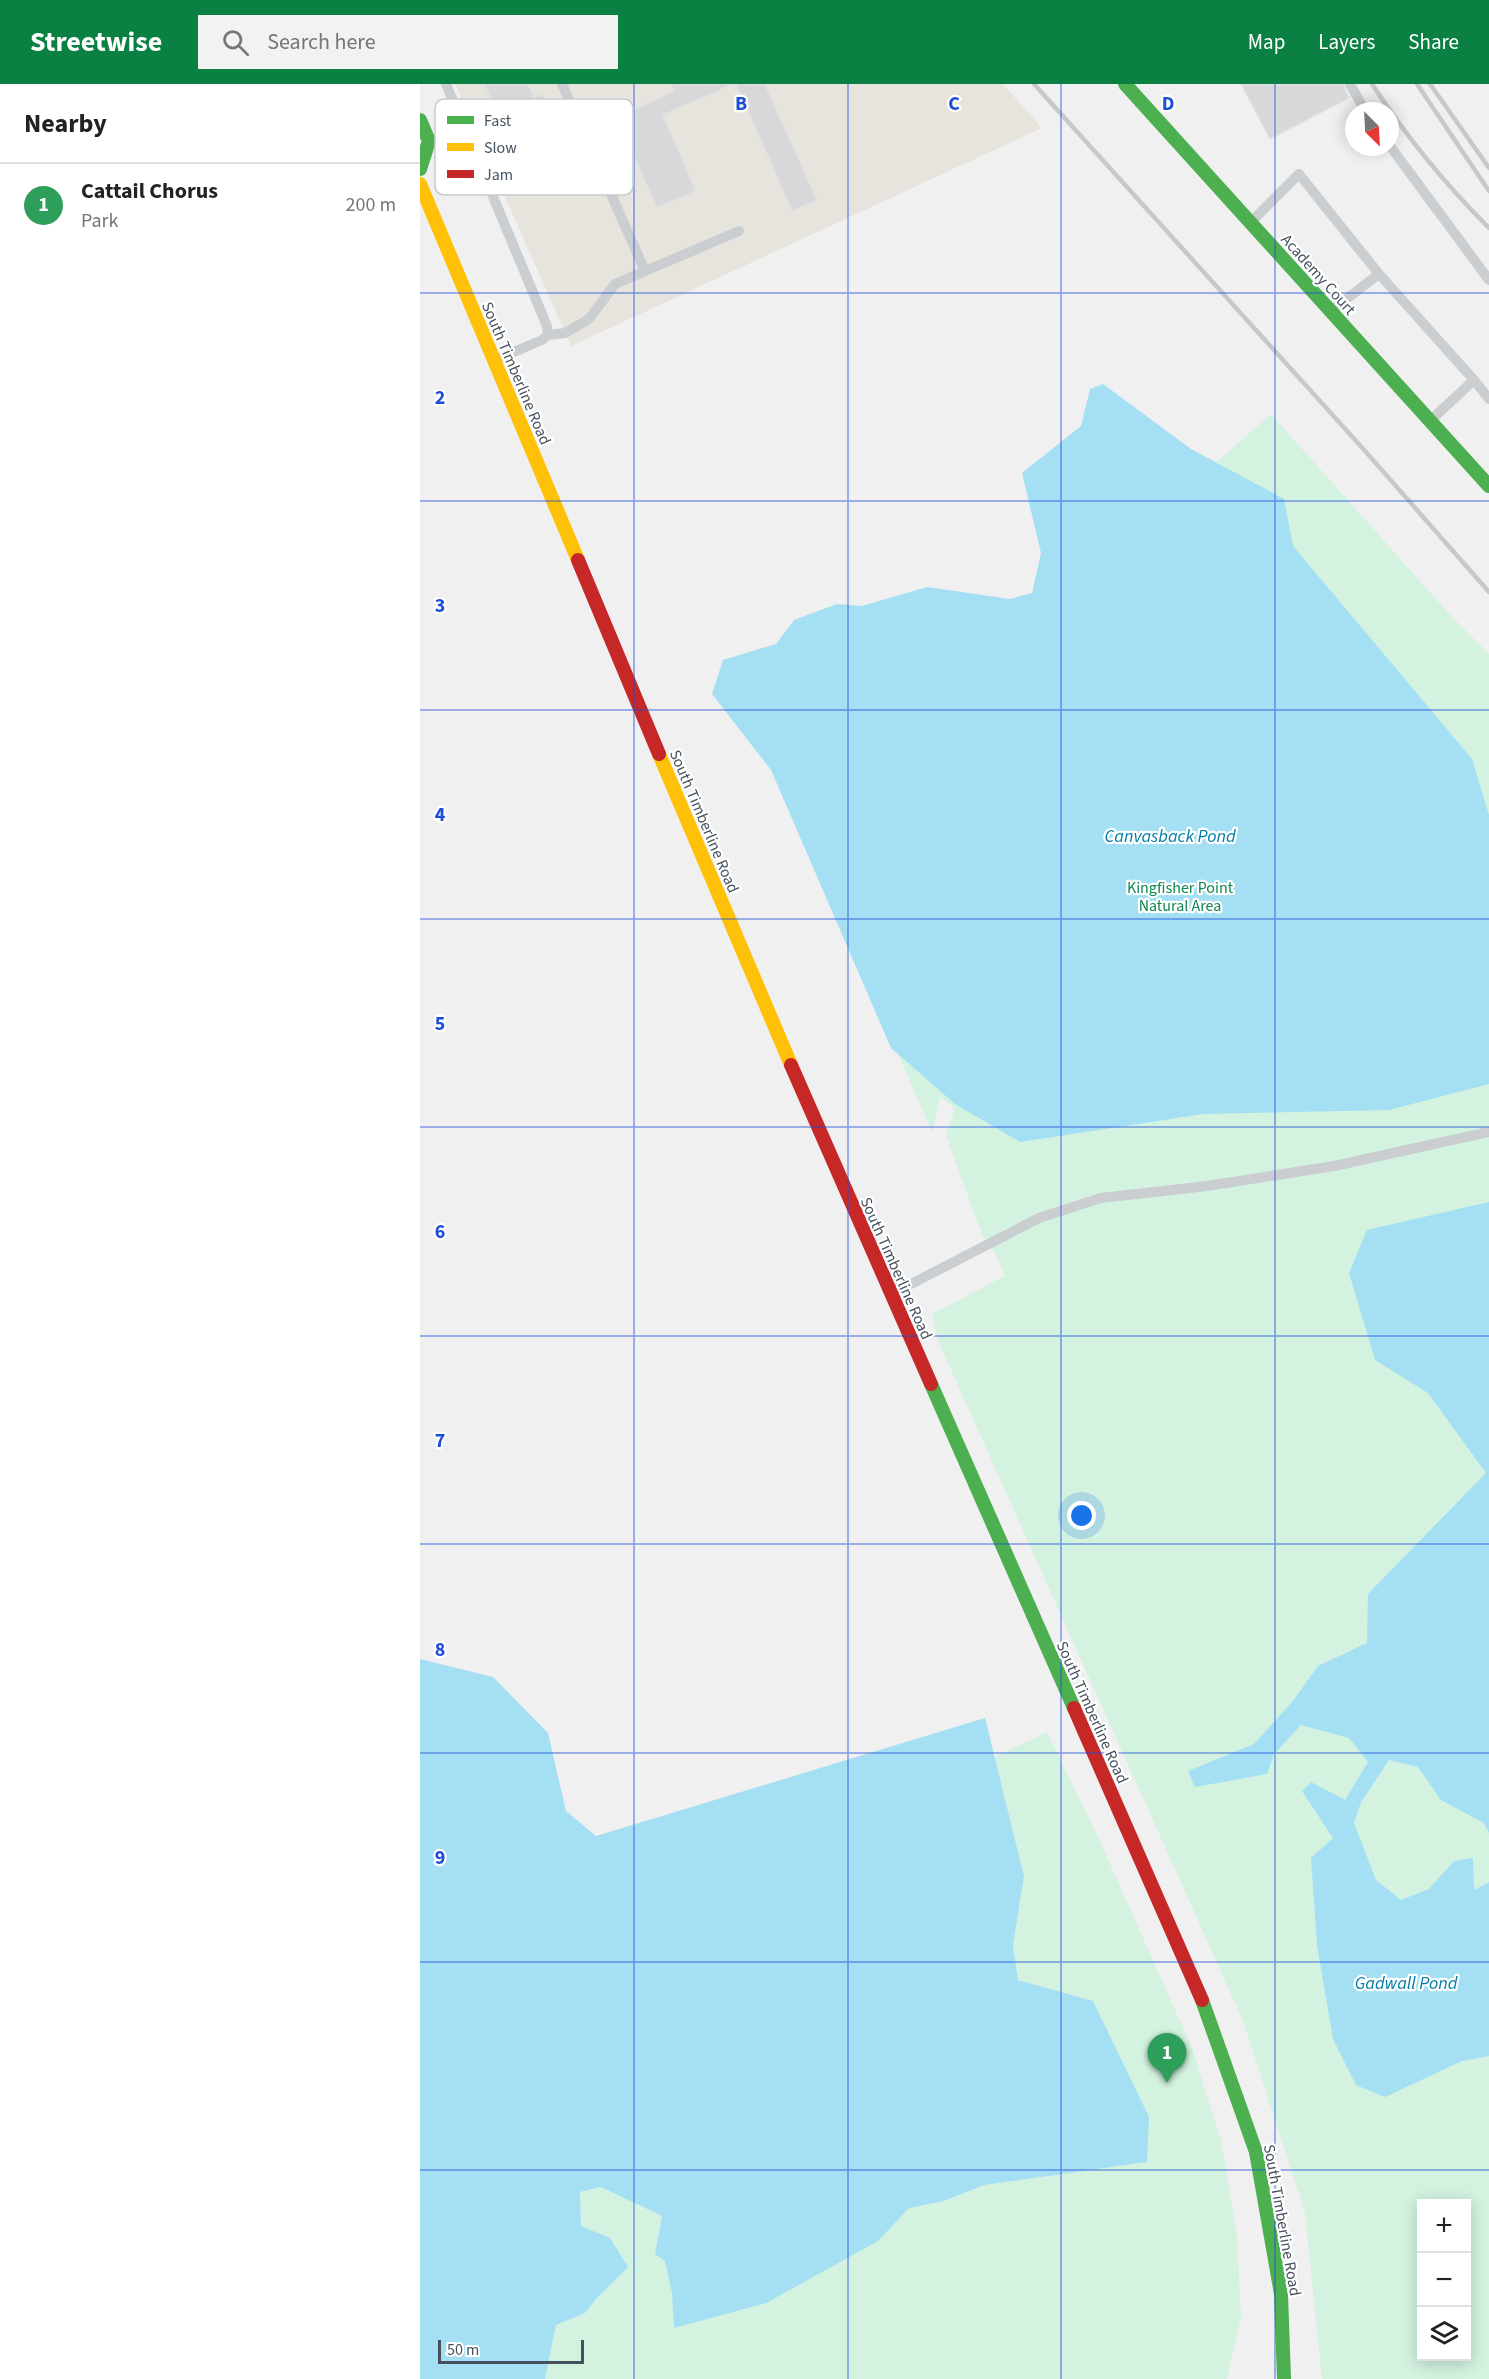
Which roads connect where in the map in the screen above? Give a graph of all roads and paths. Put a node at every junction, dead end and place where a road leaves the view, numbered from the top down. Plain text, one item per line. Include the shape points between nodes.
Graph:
1 (446, 84) edge
2 (562, 84) edge
3 (1125, 84) edge
4 (1350, 84) edge
5 (452, 99) edge
6 (569, 99) edge
7 (1360, 102) edge
8 (420, 120) edge
9 (1397, 156) edge
10 (420, 169) edge
11 (420, 184) edge
12 (492, 195) edge
13 (611, 195) edge
14 (1251, 222) junction
15 (739, 231) dead end
16 (645, 271) junction
17 (1379, 274) junction
18 (1489, 280) edge
19 (1331, 311) junction
20 (548, 335) junction
21 (494, 360) junction
22 (1474, 380) junction
23 (1489, 399) edge
24 (1430, 420) junction
25 (1489, 486) edge
26 (1489, 1132) edge
27 (889, 1291) junction
28 (1284, 2379) edge

1 - 5 lane
2 - 6 lane
3 - 14 main road, Academy Court
4 - 7 lane
8 - 10 main road via 429,141
9 - 18 lane
11 - 21 main road, South Timberline Road
12 - 20 lane
13 - 16 lane
14 - 17 lane via 1299,174
14 - 19 main road, Academy Court
15 - 16 lane
16 - 20 lane via 615,284 589,319 565,333
17 - 19 lane
17 - 22 lane
19 - 24 main road, Academy Court
20 - 21 lane
21 - 27 main road, South Timberline Road
22 - 23 lane
22 - 24 lane
24 - 25 main road, Academy Court
26 - 27 lane via 1334,1166 1101,1198 1039,1218 913,1283
27 - 28 main road, South Timberline Road via 1211,2020 1256,2151 1281,2294

